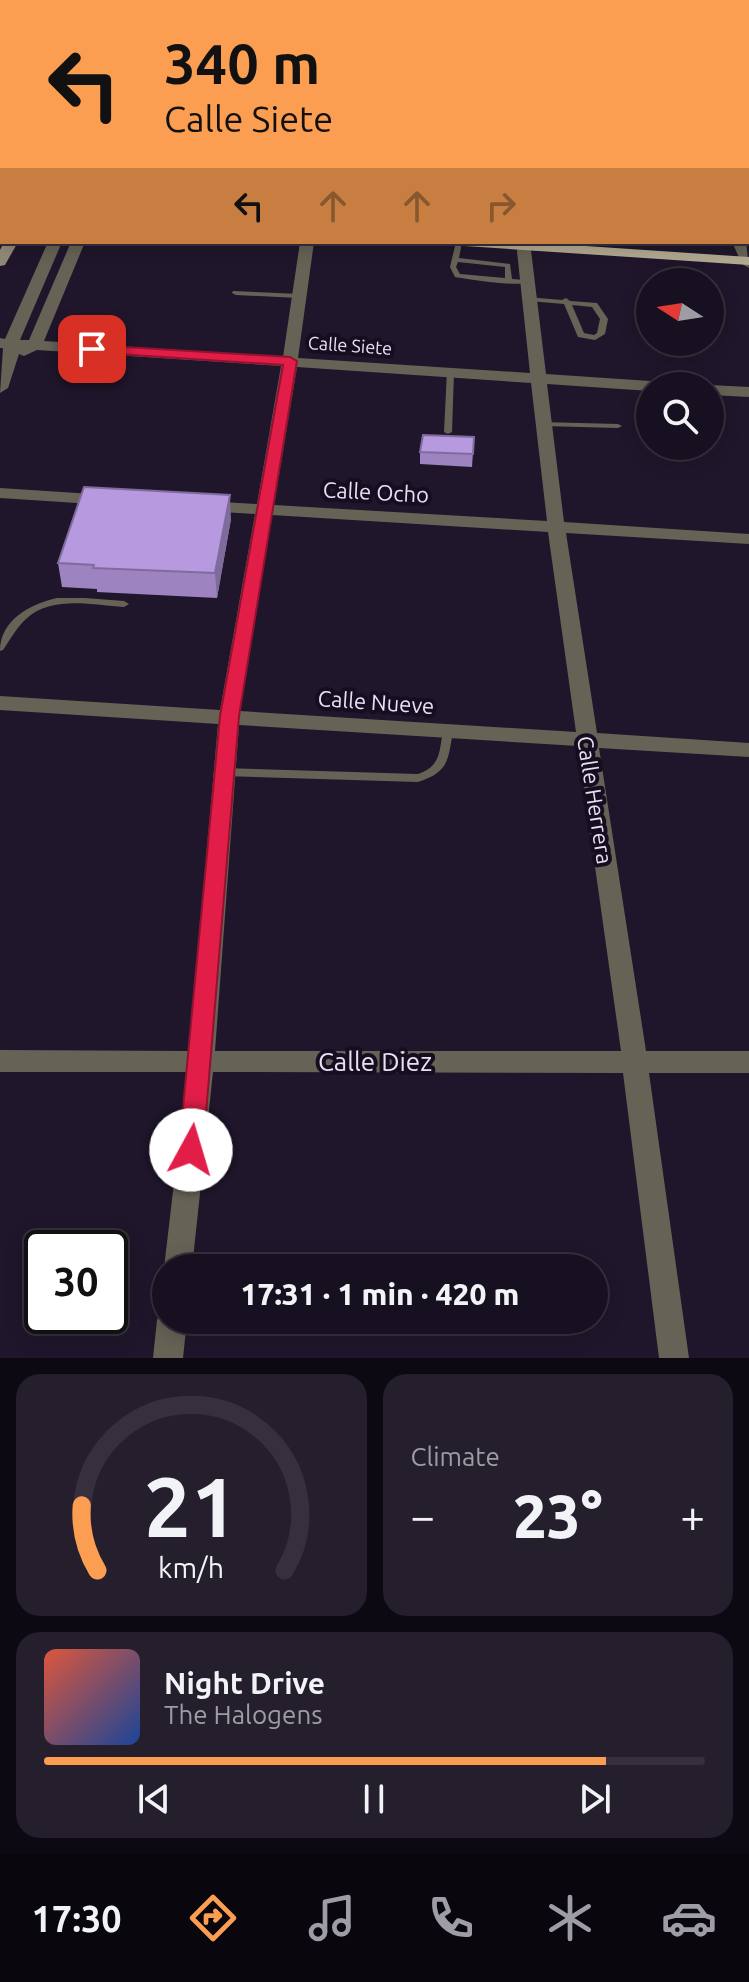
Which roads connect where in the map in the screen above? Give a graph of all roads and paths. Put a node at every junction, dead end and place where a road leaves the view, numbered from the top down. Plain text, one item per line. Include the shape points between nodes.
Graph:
1 (10, 244) edge
2 (54, 244) edge
3 (77, 244) edge
4 (307, 244) edge
5 (458, 244) edge
6 (523, 244) edge
7 (740, 244) edge
8 (547, 245) edge
9 (578, 246) edge
10 (454, 260) junction
11 (0, 262) edge
12 (749, 262) edge
13 (509, 281) junction
14 (527, 282) junction
15 (35, 289) junction
16 (59, 289) junction
17 (236, 293) dead end
18 (299, 296) junction
19 (529, 299) junction
20 (566, 300) junction
21 (35, 345) junction
22 (7, 348) edge
23 (290, 361) junction
24 (450, 373) junction
25 (537, 379) junction
26 (636, 385) edge
27 (0, 388) edge
28 (724, 391) edge
29 (749, 392) edge
30 (543, 424) junction
31 (618, 426) dead end
32 (448, 432) edge
33 (0, 493) edge
34 (125, 501) edge
35 (187, 505) edge
36 (265, 510) junction
37 (556, 527) junction
38 (749, 539) edge
39 (124, 604) dead end
40 (0, 648) edge
41 (0, 703) edge
42 (229, 716) junction
43 (448, 731) junction
44 (586, 740) junction
45 (749, 750) edge
46 (224, 772) junction
47 (0, 1061) edge
48 (201, 1061) junction
49 (749, 1062) edge
50 (635, 1063) junction
51 (180, 1254) edge
52 (171, 1334) edge
53 (168, 1358) edge
54 (674, 1358) edge

1 - 11 street
2 - 15 street
3 - 16 street
4 - 18 street
5 - 10 lane
6 - 8 main road
6 - 14 street, Calle Herrera
7 - 12 street
8 - 9 main road
9 - 12 main road
10 - 13 lane via 457,276
10 - 13 lane via 508,265
13 - 14 lane
14 - 19 street, Calle Herrera
15 - 16 street
15 - 22 street
16 - 21 street
17 - 18 lane
18 - 23 street
19 - 20 lane
19 - 25 street, Calle Herrera
20 - 20 lane via 599,309 601,334 581,335
21 - 22 street, Calle Siete
21 - 23 street, Calle Siete
22 - 27 street
23 - 24 street, Calle Siete
23 - 36 street
24 - 25 street, Calle Siete
24 - 32 lane
25 - 26 street, Calle Siete
25 - 30 street, Calle Herrera
28 - 29 street
30 - 31 lane
30 - 37 street, Calle Herrera
33 - 34 street
35 - 36 street, Calle Ocho
36 - 37 street, Calle Ocho
36 - 42 street
37 - 38 street, Calle Ocho
37 - 44 street, Calle Herrera
39 - 40 lane via 39,605 24,614
41 - 42 street, Calle Nueve
42 - 43 street, Calle Nueve
42 - 46 street
43 - 44 street, Calle Nueve
43 - 46 lane via 442,764 433,774 418,778
44 - 45 street, Calle Nueve
44 - 50 street, Calle Herrera
46 - 48 street
47 - 48 street, Calle Diez
48 - 50 street, Calle Diez
48 - 51 street
49 - 50 street, Calle Diez
50 - 54 street, Calle Herrera
52 - 53 street

